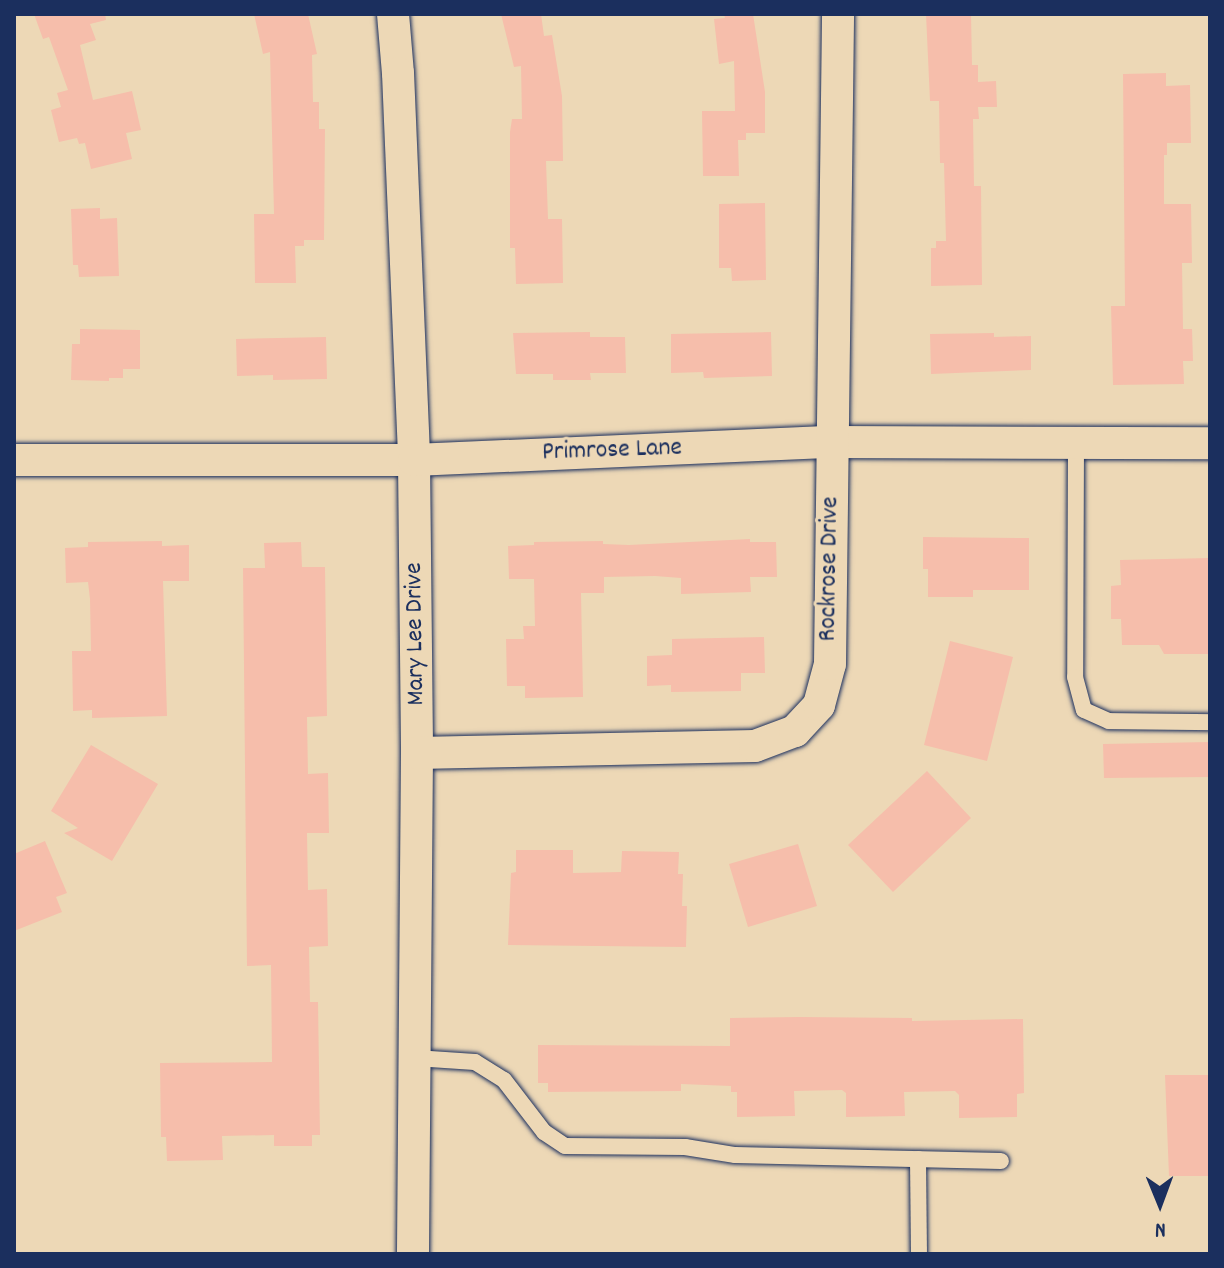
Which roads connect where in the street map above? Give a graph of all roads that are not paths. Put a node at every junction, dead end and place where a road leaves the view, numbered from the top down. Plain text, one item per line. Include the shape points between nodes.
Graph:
1 (393, 14) edge
2 (838, 14) edge
3 (832, 442) junction
4 (1076, 443) junction
5 (1210, 443) edge
6 (14, 460) edge
7 (414, 460) junction
8 (1210, 722) edge
9 (417, 753) junction
10 (415, 1058) junction
11 (918, 1159) junction
12 (1001, 1161) dead end
13 (413, 1254) edge
14 (919, 1254) edge

1 - 7 street, Mary Lee Drive
2 - 3 street, Rockrose Drive
3 - 4 street, Primrose Lane
3 - 7 street, Primrose Lane
3 - 9 street, Rockrose Drive via 830,671 819,705 795,731 755,746
4 - 5 street, Primrose Lane
4 - 8 lane via 1075,677 1084,710 1109,721
6 - 7 street, Primrose Lane
7 - 9 street, Mary Lee Drive
9 - 10 street, Mary Lee Drive
10 - 11 lane via 475,1062 504,1080 544,1132 565,1146
10 - 13 street, Mary Lee Drive
11 - 12 lane
11 - 14 lane

